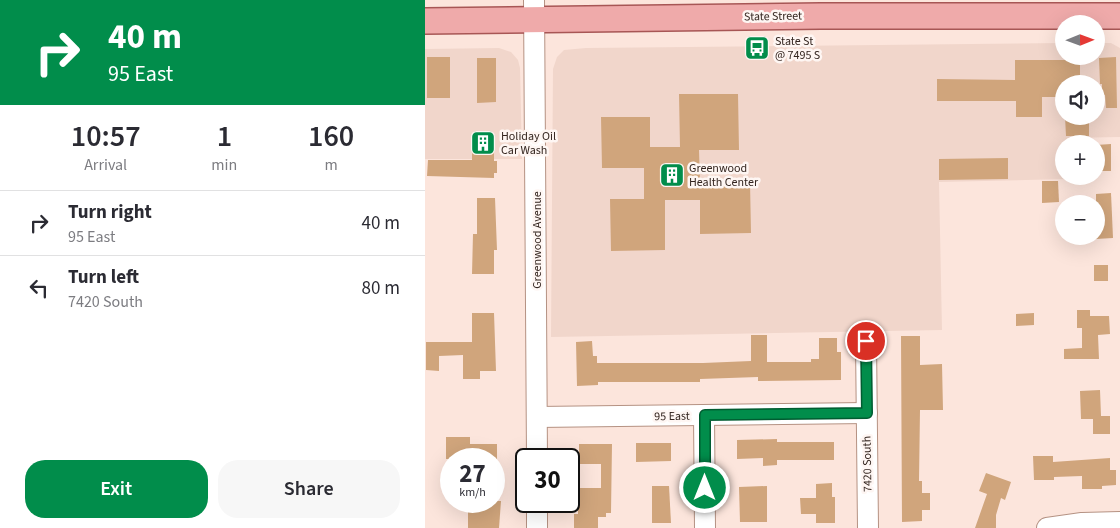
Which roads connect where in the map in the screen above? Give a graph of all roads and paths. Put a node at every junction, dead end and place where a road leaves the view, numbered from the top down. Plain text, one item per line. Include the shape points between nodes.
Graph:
1 (535, 10) edge
2 (1120, 16) edge
3 (425, 21) edge
4 (866, 341) dead end
5 (867, 413) junction
6 (705, 415) junction
7 (537, 417) junction
8 (537, 448) edge
9 (537, 513) edge
10 (1120, 522) edge
11 (537, 528) edge
12 (705, 528) edge
13 (868, 528) edge
14 (1047, 528) edge

1 - 2 main road, State Street via 821,16
1 - 3 main road, State Street
1 - 7 street, Greenwood Avenue
4 - 5 street, 7420 South
5 - 6 street, 95 East
5 - 13 street, 7420 South
6 - 7 street, 95 East
6 - 12 street
7 - 8 street, Greenwood Avenue
9 - 11 street
10 - 14 street via 1082,522

